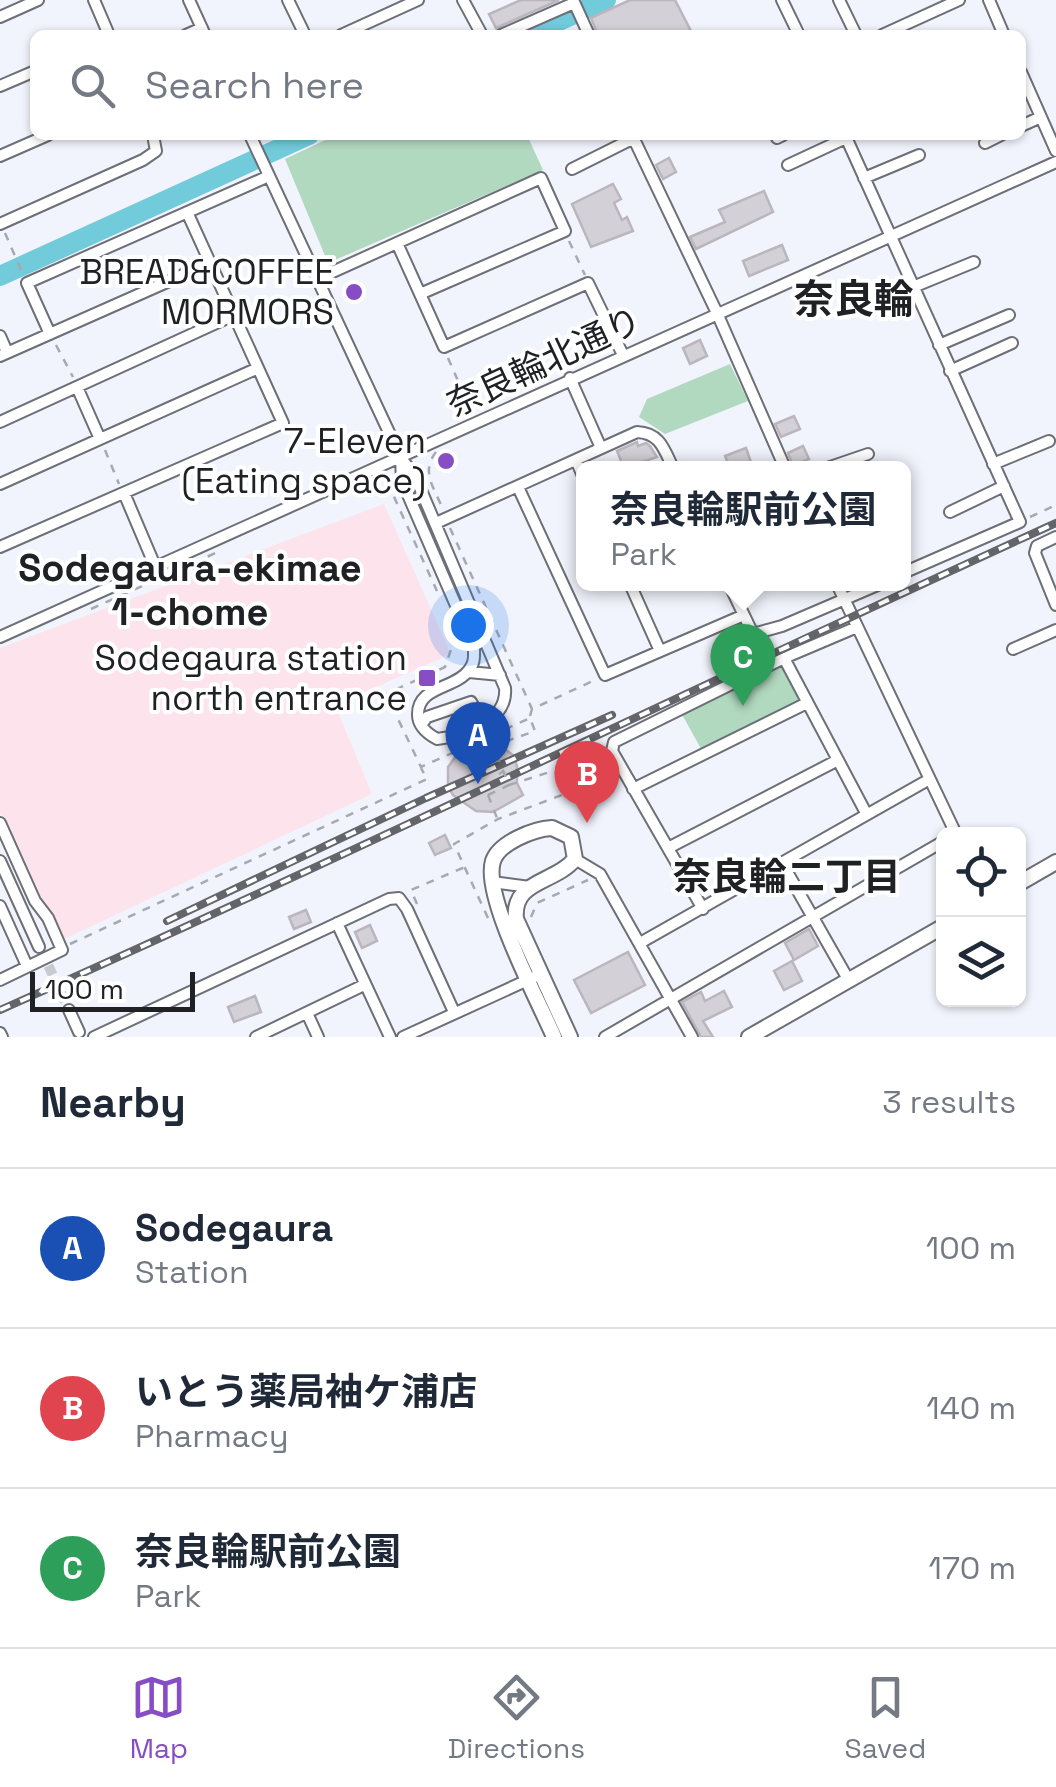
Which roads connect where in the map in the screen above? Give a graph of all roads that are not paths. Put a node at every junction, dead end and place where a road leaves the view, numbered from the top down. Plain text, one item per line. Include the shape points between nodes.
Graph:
1 (38, 0) edge
2 (94, 0) edge
3 (189, 0) edge
4 (288, 0) edge
5 (418, 0) edge
6 (463, 0) edge
7 (782, 0) edge
8 (840, 0) edge
9 (959, 0) edge
10 (989, 0) edge
11 (573, 1) edge
12 (0, 17) edge
13 (107, 30) edge
14 (202, 30) edge
15 (303, 30) edge
16 (352, 30) edge
17 (479, 30) edge
18 (512, 30) edge
19 (586, 30) edge
20 (797, 30) edge
21 (854, 30) edge
22 (893, 30) edge
23 (1002, 30) edge
24 (30, 73) edge
25 (1026, 83) edge
26 (0, 86) edge
27 (1041, 116) junction
28 (1026, 124) edge
29 (37, 140) edge
30 (154, 140) edge
31 (252, 140) edge
32 (627, 140) edge
33 (634, 140) edge
34 (837, 140) edge
35 (847, 140) edge
36 (991, 140) edge
37 (985, 143) dead end
38 (1056, 150) edge
39 (918, 155) dead end
40 (0, 156) edge
41 (1056, 162) edge
42 (788, 165) dead end
43 (572, 169) dead end
44 (269, 176) junction
45 (864, 178) junction
46 (187, 212) junction
47 (0, 224) edge
48 (890, 234) junction
49 (397, 243) junction
50 (974, 262) dead end
51 (210, 263) junction
52 (317, 280) junction
53 (913, 287) junction
54 (420, 294) junction
55 (716, 313) junction
56 (234, 315) junction
57 (1009, 316) dead end
58 (50, 334) junction
59 (0, 336) edge
60 (1012, 343) dead end
61 (939, 345) junction
62 (4, 354) edge
63 (623, 354) junction
64 (258, 368) junction
65 (950, 371) junction
66 (570, 378) junction
67 (77, 387) junction
68 (0, 422) edge
69 (100, 439) junction
70 (1049, 441) dead end
71 (600, 448) junction
72 (868, 454) dead end
73 (401, 458) junction
74 (576, 460) joint
75 (669, 461) edge
76 (782, 461) edge
77 (848, 461) edge
78 (993, 464) junction
79 (0, 484) edge
80 (1004, 486) junction
81 (518, 487) junction
82 (124, 493) junction
83 (950, 512) dead end
84 (442, 523) junction
85 (1056, 537) edge
86 (0, 547) edge
87 (155, 566) junction
88 (911, 570) edge
89 (633, 591) edge
90 (732, 591) edge
91 (840, 591) edge
92 (863, 591) edge
93 (844, 599) junction
94 (1056, 606) edge
95 (744, 615) junction
96 (857, 627) junction
97 (1056, 630) edge
98 (0, 636) edge
99 (1013, 650) dead end
100 (660, 651) junction
101 (784, 658) junction
102 (469, 672) junction
103 (500, 676) junction
104 (807, 703) junction
105 (421, 724) junction
106 (483, 724) junction
107 (838, 760) junction
108 (928, 780) junction
109 (633, 789) junction
110 (866, 813) junction
111 (0, 823) edge
112 (952, 827) edge
113 (936, 846) edge
114 (668, 848) junction
115 (575, 859) junction
116 (0, 861) edge
117 (782, 862) junction
118 (1056, 862) edge
119 (1026, 879) edge
120 (492, 882) junction
121 (530, 887) junction
122 (0, 906) edge
123 (703, 909) junction
124 (813, 916) junction
125 (337, 923) junction
126 (936, 930) edge
127 (640, 943) junction
128 (39, 946) tunnel mouth
129 (27, 966) junction
130 (534, 976) junction
131 (848, 979) junction
132 (0, 980) edge
133 (364, 984) junction
134 (672, 1000) junction
135 (69, 1010) tunnel mouth
136 (454, 1012) junction
137 (306, 1014) junction
138 (80, 1032) dead end
139 (99, 1036) edge
140 (751, 1036) edge
141 (256, 1037) edge
142 (318, 1037) edge
143 (390, 1037) edge
144 (402, 1037) edge
145 (554, 1037) edge
146 (570, 1037) edge
147 (605, 1037) edge
148 (692, 1037) edge

1 - 12 street
2 - 13 street
3 - 14 street
4 - 15 street
5 - 16 street
6 - 17 street
7 - 20 street
8 - 21 street
9 - 22 street
10 - 23 street
11 - 18 street
11 - 19 street
24 - 26 street
25 - 27 street
27 - 28 street
27 - 38 street
29 - 40 street
30 - 47 street via 156,151 143,160
31 - 44 street
32 - 43 street
33 - 55 street
34 - 42 street
35 - 45 street
36 - 37 street
39 - 45 street
41 - 48 street, 奈良輪北通り
44 - 46 street
44 - 52 street
45 - 48 street
46 - 51 street
46 - 58 street via 27,283
48 - 53 street
48 - 55 street, 奈良輪北通り
49 - 52 street
49 - 54 street
49 - 54 street via 541,178 564,231
50 - 53 street
51 - 56 street
51 - 58 street
52 - 73 street
53 - 61 street
54 - 63 street via 444,348 588,283
55 - 63 street, 奈良輪北通り
55 - 76 street
56 - 64 street
56 - 67 street
57 - 61 street
58 - 62 street
59 - 62 street
60 - 65 street
61 - 65 street
63 - 66 street, 奈良輪北通り
64 - 69 street
64 - 82 street via 283,424
65 - 78 street
66 - 71 street
66 - 73 street, 奈良輪北通り
67 - 68 street
67 - 69 street
69 - 79 street
70 - 78 street
71 - 74 street
71 - 75 street via 649,432
72 - 77 street
73 - 84 street
73 - 87 street, 奈良輪北通り
73 - 102 street via 402,481 474,647
74 - 81 street
78 - 80 street
80 - 83 street
80 - 88 street via 1020,522
81 - 84 street
81 - 100 street via 606,675
82 - 86 street
82 - 87 street
84 - 103 street
85 - 94 street via 1035,553
87 - 98 street, 奈良輪北通り
89 - 100 street
90 - 95 street
91 - 93 street
92 - 93 street
93 - 95 street via 753,634
93 - 96 street
95 - 100 street
96 - 101 street
96 - 108 street
97 - 99 street
101 - 104 street
101 - 109 street via 614,742 612,752
102 - 103 street
102 - 105 street via 424,696
103 - 106 street via 504,706
104 - 107 street
104 - 109 street
105 - 106 street via 437,739
105 - 106 street via 471,702
107 - 110 street
107 - 114 street
108 - 110 street
108 - 112 street
109 - 114 street
110 - 117 street
111 - 129 street via 62,950
113 - 124 street
114 - 123 street
115 - 120 main road via 571,837 544,828 497,854
115 - 121 main road
115 - 127 street via 600,874
116 - 128 street
117 - 123 street
117 - 124 street
118 - 119 main road
120 - 121 street
120 - 130 main road via 502,920
121 - 130 main road via 518,897 516,919
122 - 129 street
123 - 127 street
124 - 131 street
124 - 134 street
125 - 133 street
125 - 136 street via 399,898
125 - 139 street
126 - 131 main road
127 - 134 street
129 - 132 street
130 - 136 street
130 - 145 main road
130 - 146 main road
131 - 140 main road
133 - 137 street
133 - 143 street
134 - 147 street
134 - 148 street
135 - 138 street
136 - 144 street
137 - 141 street
137 - 142 street

